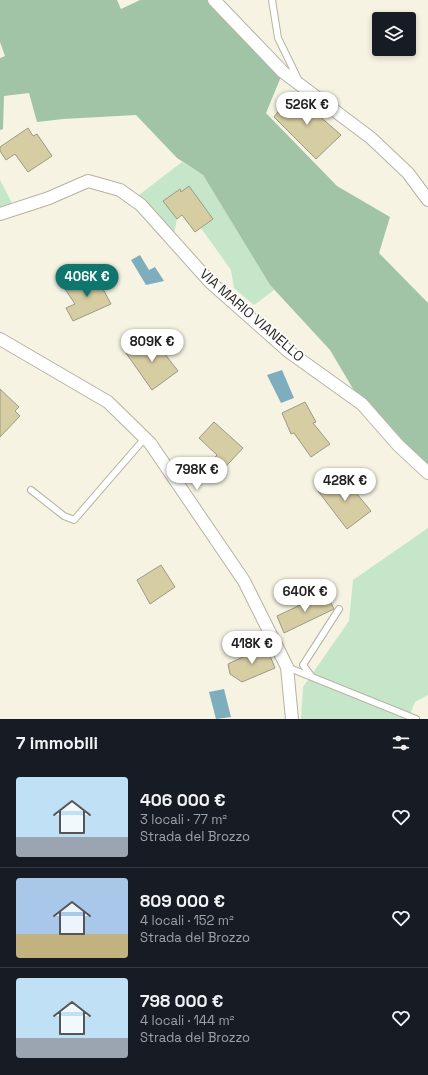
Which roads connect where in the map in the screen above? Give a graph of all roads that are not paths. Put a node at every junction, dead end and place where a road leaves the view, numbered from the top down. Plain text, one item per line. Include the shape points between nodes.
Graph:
1 (214, 0) edge
2 (272, 0) edge
3 (301, 86) junction
4 (428, 200) edge
5 (0, 214) edge
6 (0, 339) edge
7 (145, 438) junction
8 (428, 473) edge
9 (31, 490) dead end
10 (339, 609) dead end
11 (287, 667) junction
12 (313, 678) junction
13 (292, 719) edge
14 (416, 719) edge

1 - 3 street via 283,72
2 - 3 lane via 278,38
3 - 4 street via 371,138 408,173
5 - 8 street, VIA MARIO VIANELLO via 49,198 88,181 120,190 141,205 210,282 288,351 362,404 398,445
6 - 7 street via 108,402
7 - 9 lane via 74,520 64,516
7 - 11 street via 244,581
10 - 12 lane via 303,664
11 - 12 lane
11 - 13 street
12 - 14 lane

